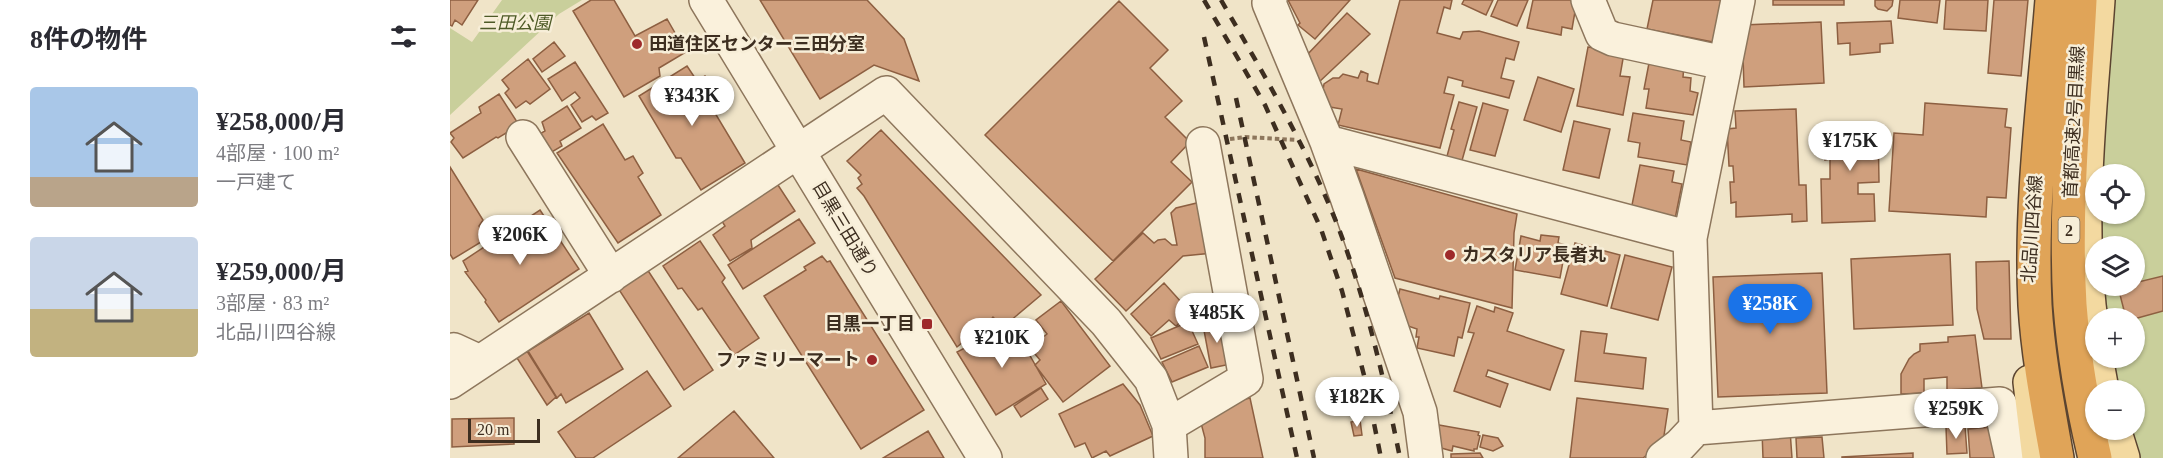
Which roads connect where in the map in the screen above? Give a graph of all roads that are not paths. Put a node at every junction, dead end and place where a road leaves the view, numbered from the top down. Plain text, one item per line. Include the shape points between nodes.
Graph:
1 (706, 0) edge
2 (1270, 0) edge
3 (1588, 0) edge
4 (1738, 0) edge
5 (2046, 0) edge
6 (2052, 0) edge
7 (2080, 0) edge
8 (2098, 0) edge
9 (1724, 63) junction
10 (523, 137) dead end
11 (1317, 141) junction
12 (1203, 144) road end
13 (798, 151) junction
14 (1690, 238) junction
15 (611, 276) junction
16 (2088, 308) edge
17 (2085, 338) edge
18 (465, 358) edge
19 (2041, 364) junction
20 (2088, 368) edge
21 (450, 382) edge
22 (1169, 424) junction
23 (1696, 428) junction
24 (2107, 440) edge
25 (2117, 440) edge
26 (985, 458) edge
27 (1171, 458) edge
28 (1426, 458) edge
29 (1663, 458) edge
30 (2012, 458) edge
31 (2039, 458) edge
32 (2050, 458) edge
33 (2057, 458) edge
34 (2095, 458) edge
35 (2114, 458) edge
36 (2123, 458) edge

1 - 13 street, 目黒三田通り
2 - 11 street
3 - 9 street via 1602,33 1613,39
4 - 9 street
5 - 31 main road, 北品川四谷線 via 2026,324
6 - 19 highway, 首都高速2号目黒線 / 2 via 2034,249
7 - 17 highway, 首都高速2号目黒線 / 2 via 2069,259
8 - 16 main road via 2083,227
9 - 14 street
10 - 15 street
11 - 14 street
11 - 28 street via 1420,412
12 - 22 street via 1246,379
13 - 15 street
13 - 22 street via 886,93 1106,322 1151,379
13 - 26 street, 目黒三田通り
14 - 23 street
15 - 18 street
18 - 21 street
19 - 32 highway
19 - 33 highway, 首都高速2号目黒線 / 2
20 - 34 highway, 首都高速2号目黒線 / 2 via 2084,413
22 - 27 street
23 - 29 street
23 - 30 street via 2000,404
24 - 35 highway
25 - 36 main road

